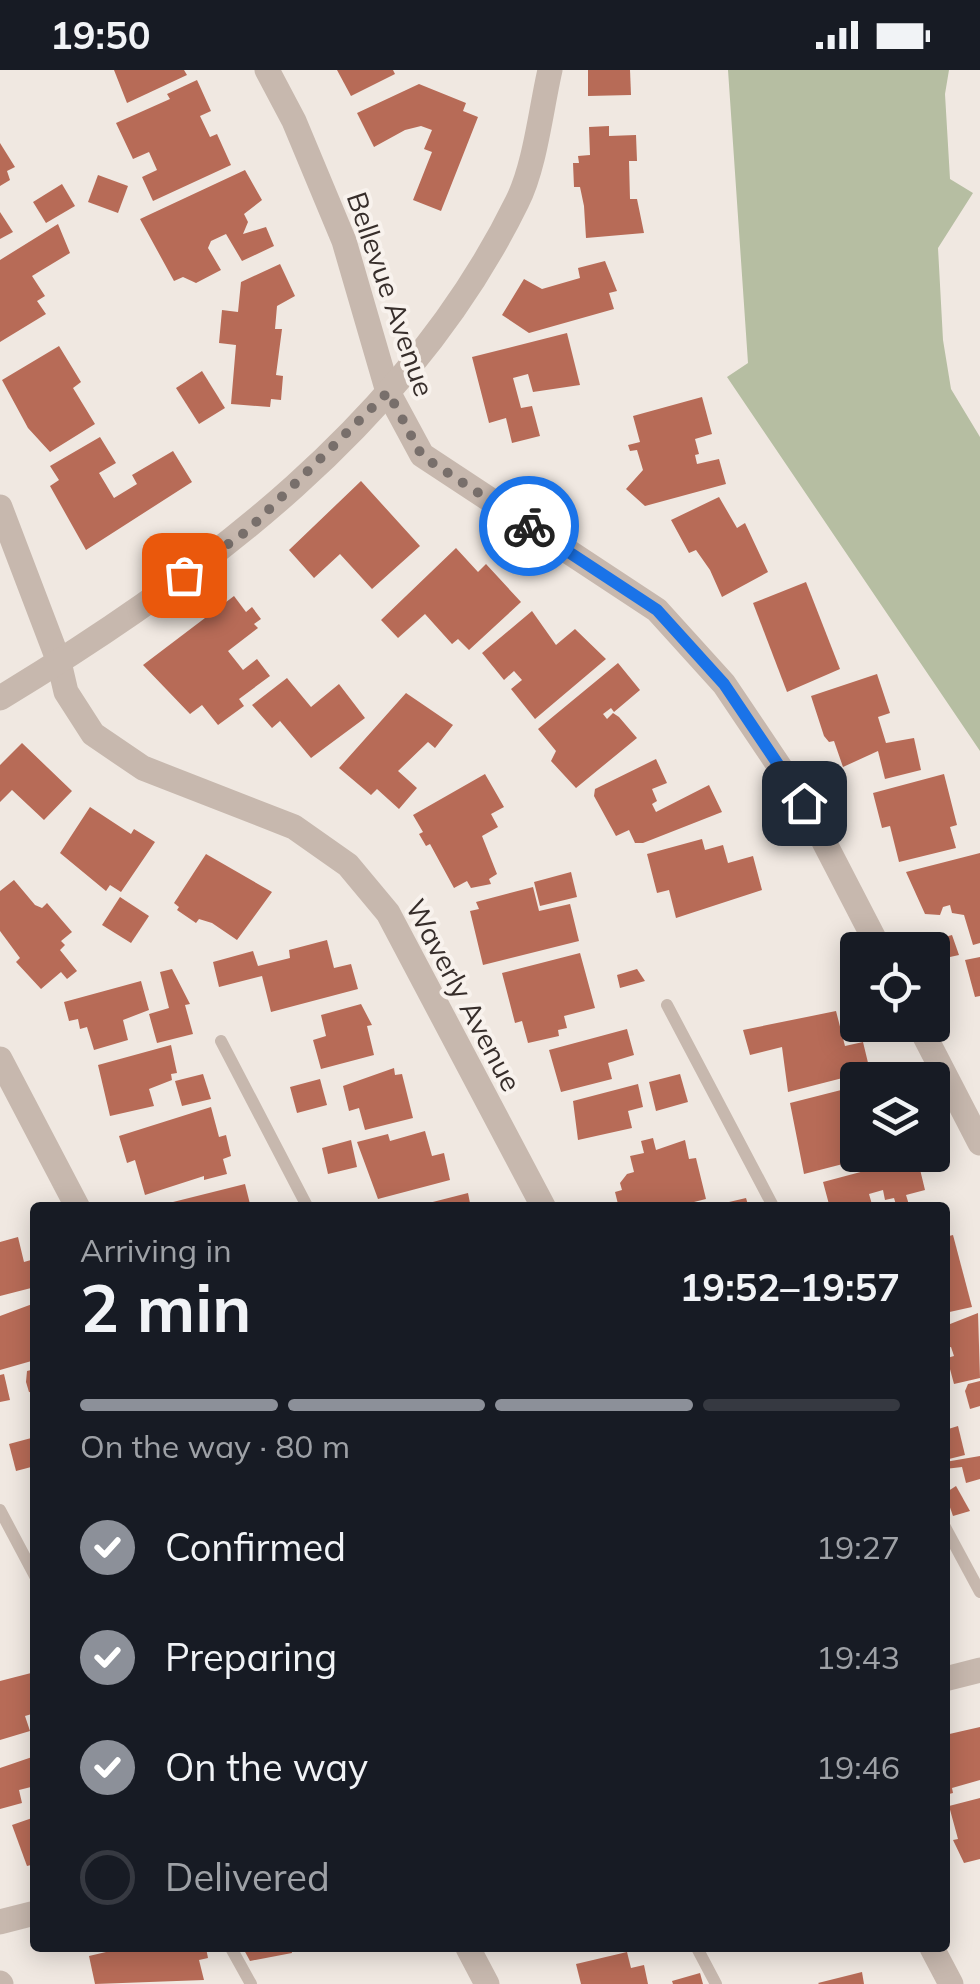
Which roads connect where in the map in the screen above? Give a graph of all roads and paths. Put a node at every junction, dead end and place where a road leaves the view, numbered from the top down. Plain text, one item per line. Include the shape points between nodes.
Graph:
1 (267, 70) edge
2 (550, 70) edge
3 (388, 392) junction
4 (0, 507) edge
5 (59, 662) junction
6 (0, 680) edge
7 (0, 698) edge
8 (871, 932) edge
9 (666, 1005) dead end
10 (221, 1041) dead end
11 (928, 1042) edge
12 (0, 1059) edge
13 (980, 1143) edge
14 (75, 1202) edge
15 (305, 1202) edge
16 (541, 1202) edge
17 (771, 1202) edge
18 (0, 1510) edge
19 (950, 1536) edge
20 (30, 1567) edge
21 (980, 1592) edge
22 (980, 1670) edge
23 (950, 1679) edge
24 (30, 1914) edge
25 (0, 1922) edge
26 (234, 1952) edge
27 (470, 1952) edge
28 (699, 1952) edge
29 (934, 1952) edge
30 (251, 1984) edge
31 (487, 1984) edge
32 (716, 1984) edge
33 (951, 1984) edge

1 - 3 street, Bellevue Avenue via 344,241
2 - 3 street via 519,199 455,306
3 - 5 street via 247,531
3 - 8 street, Bellevue Avenue via 422,456 657,610 724,684 804,803
4 - 5 street, Waverly Avenue
5 - 6 street
5 - 7 street
5 - 16 street, Waverly Avenue via 66,692 93,734 143,768 294,827 348,865 388,912
9 - 17 lane
10 - 15 lane
11 - 13 street
12 - 14 street
18 - 20 lane
19 - 21 lane
22 - 23 street
24 - 25 street
26 - 30 lane
27 - 31 street
28 - 32 lane
29 - 33 street

